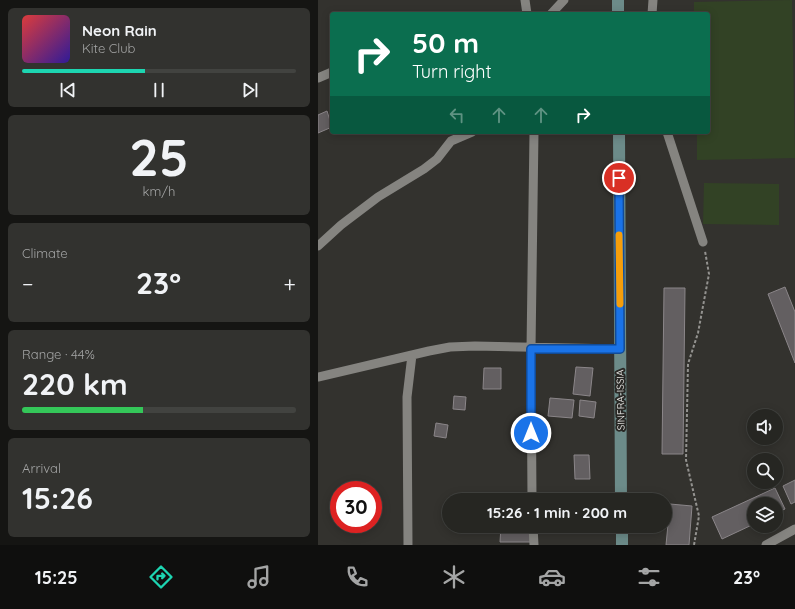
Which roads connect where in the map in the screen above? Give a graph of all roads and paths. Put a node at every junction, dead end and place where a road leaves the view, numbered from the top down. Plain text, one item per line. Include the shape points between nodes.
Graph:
1 (525, 0) edge
2 (564, 0) edge
3 (618, 0) edge
4 (653, 0) edge
5 (527, 12) edge
6 (553, 12) edge
7 (618, 12) edge
8 (652, 12) edge
9 (330, 73) edge
10 (318, 78) edge
11 (468, 134) edge
12 (534, 134) edge
13 (619, 134) edge
14 (668, 134) edge
15 (703, 242) joint
16 (318, 246) edge
17 (531, 349) junction
18 (620, 349) junction
19 (412, 355) junction
20 (318, 377) edge
21 (532, 493) edge
22 (621, 493) edge
23 (795, 529) edge
24 (533, 533) edge
25 (622, 533) edge
26 (408, 545) edge
27 (534, 545) edge
28 (622, 545) edge
29 (694, 545) edge
30 (766, 545) edge

1 - 5 street
2 - 6 street
3 - 7 main road
4 - 8 street
9 - 10 street
11 - 16 street via 452,141 437,159 378,197
12 - 17 street
13 - 18 main road, SINFRA-ISSIA
14 - 15 street
15 - 29 path via 709,274 698,333 688,364 686,460 698,516
17 - 18 street
17 - 19 street via 450,347
17 - 21 street
18 - 22 main road, SINFRA-ISSIA
19 - 20 street
19 - 26 street via 407,397
23 - 30 street
24 - 27 street
25 - 28 main road

